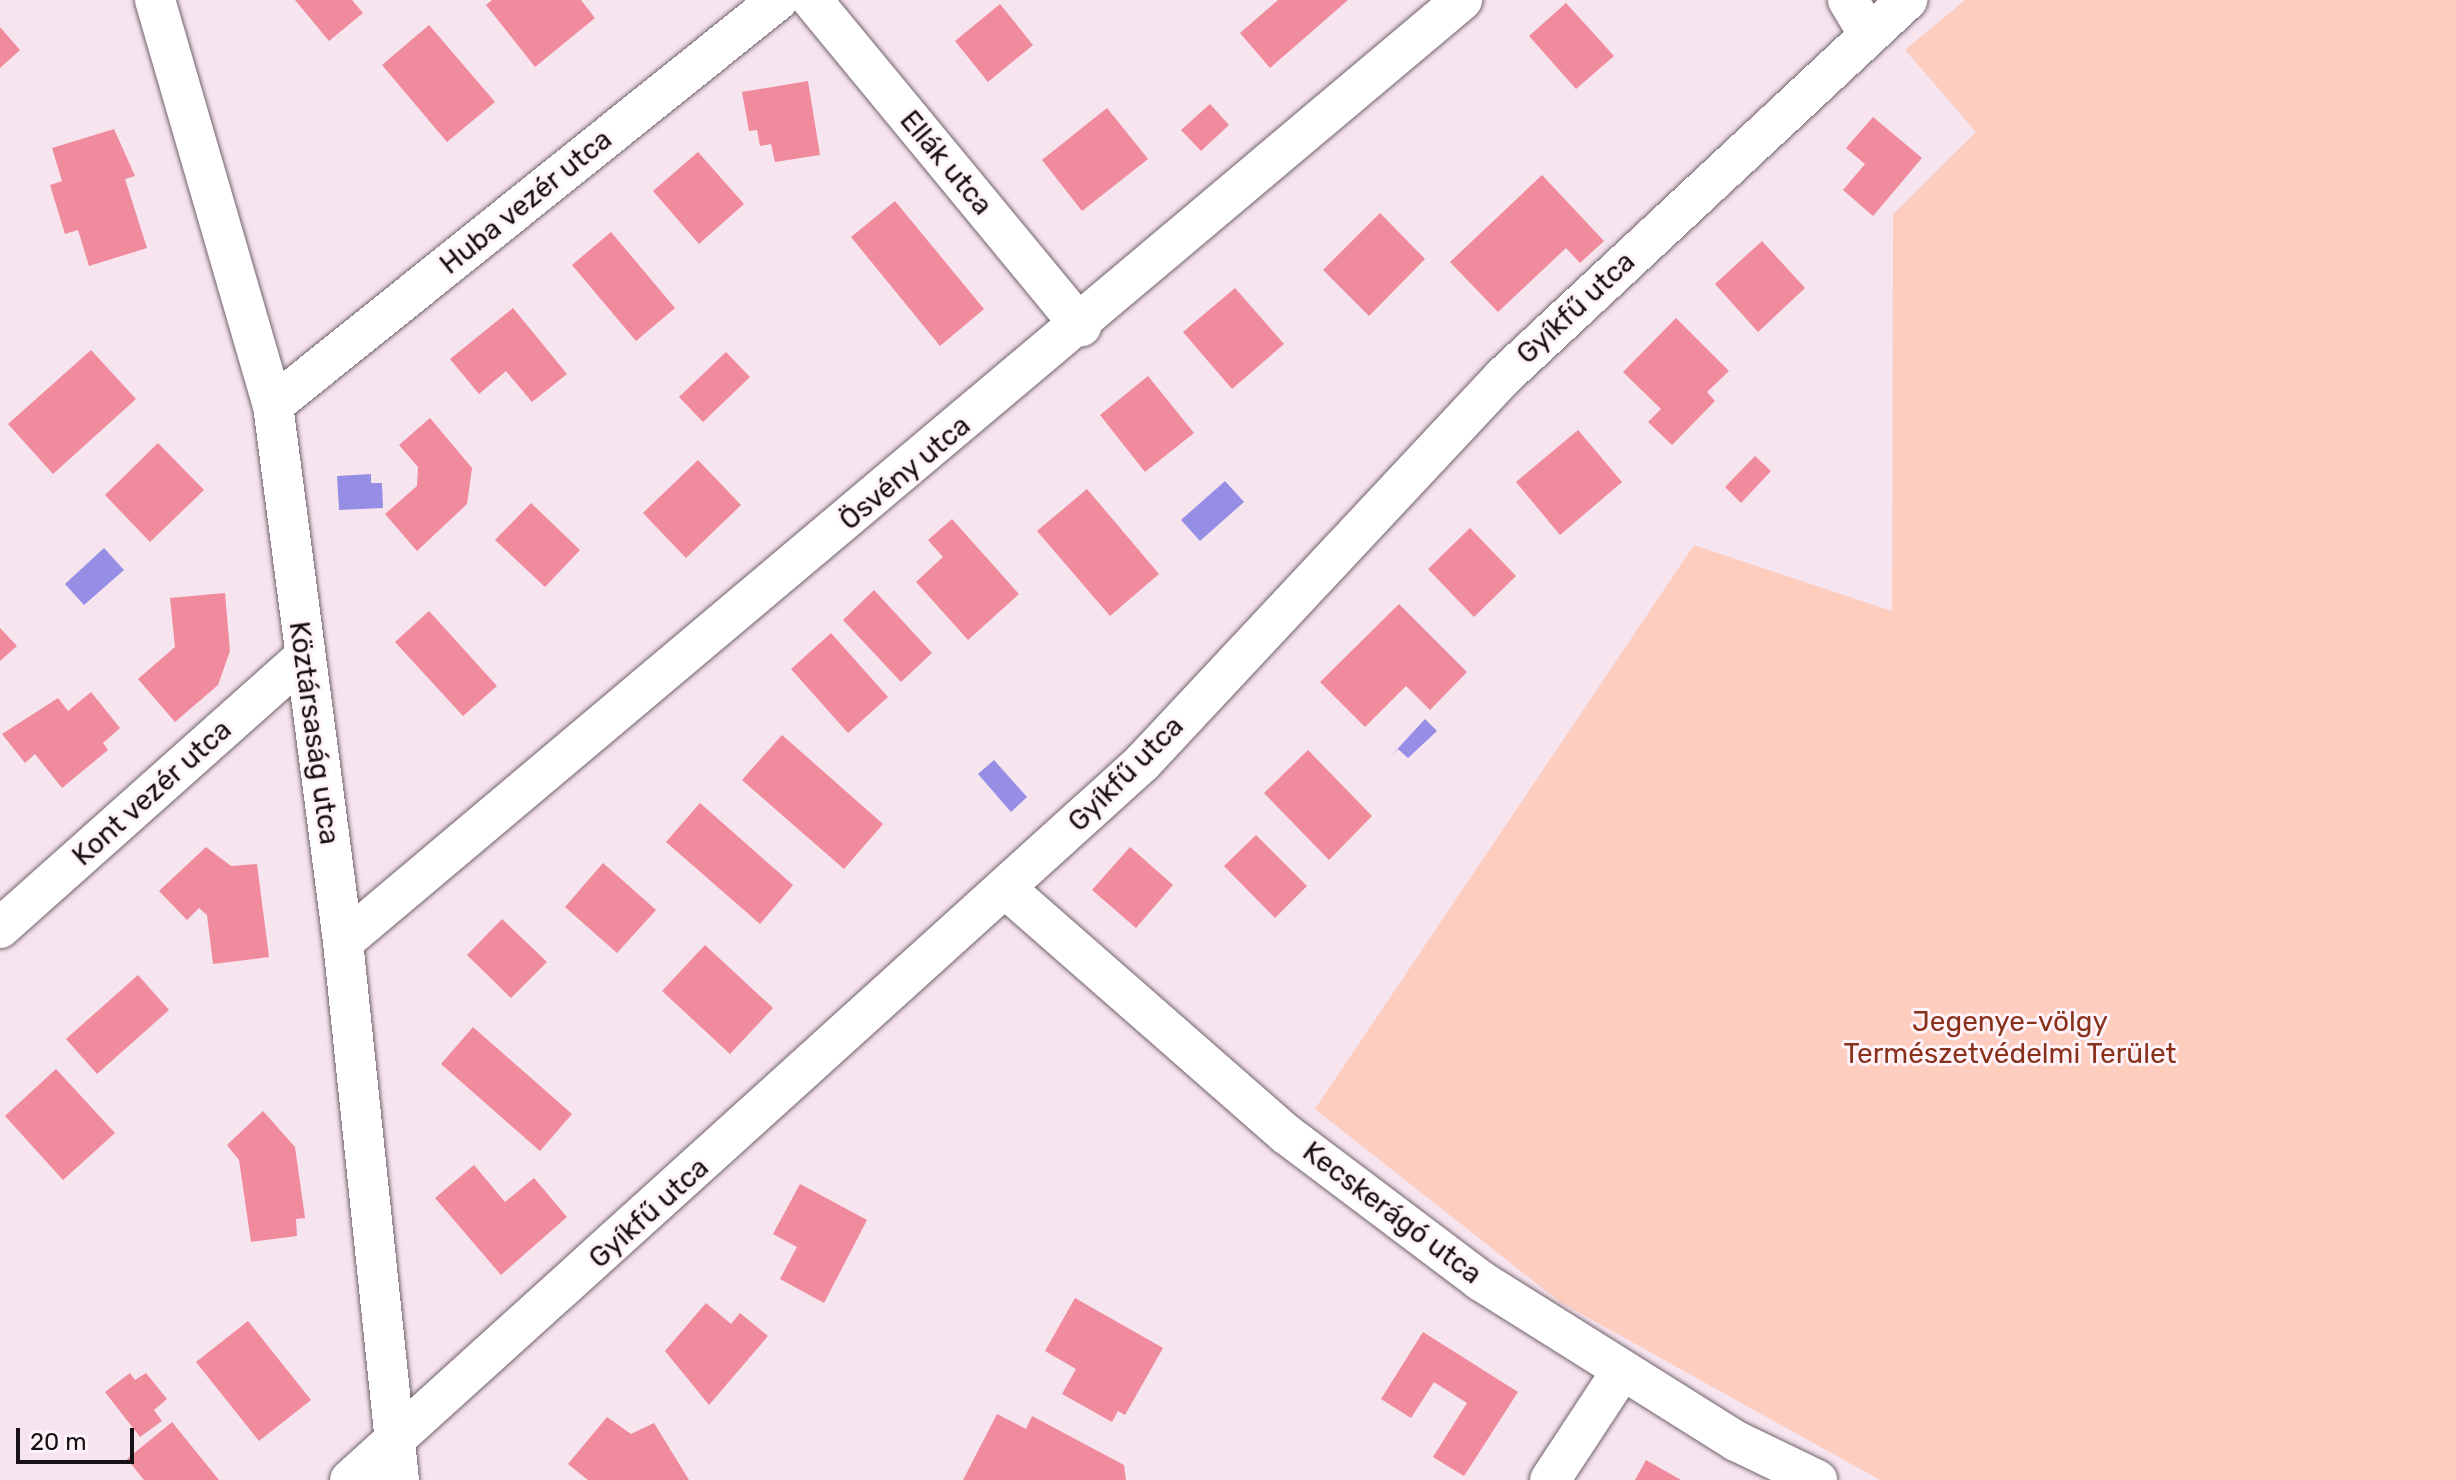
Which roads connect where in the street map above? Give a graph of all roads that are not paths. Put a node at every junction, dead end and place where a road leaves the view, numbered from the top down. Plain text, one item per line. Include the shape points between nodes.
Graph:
1 (155, 0) edge
2 (778, 0) edge
3 (812, 0) edge
4 (1462, 0) edge
5 (1907, 0) edge
6 (1858, 16) edge
7 (1081, 326) junction
8 (273, 405) junction
9 (303, 658) junction
10 (1006, 889) junction
11 (0, 928) edge
12 (343, 942) junction
13 (1621, 1372) junction
14 (396, 1462) edge
15 (350, 1480) edge
16 (1550, 1480) edge
17 (1817, 1480) edge

1 - 8 street, Köztársaság utca
2 - 8 street, Huba vezér utca
3 - 7 street, Ellák utca
4 - 7 street, Ösvény utca
5 - 6 street, Gyíkfű utca
6 - 10 street, Gyíkfű utca via 1503,377 1142,763
7 - 12 street, Ösvény utca
8 - 9 street, Köztársaság utca
9 - 11 street, Kont vezér utca
9 - 12 street, Köztársaság utca
10 - 13 street, Kecskerágó utca via 1286,1134 1481,1281
10 - 14 street, Gyíkfű utca
12 - 14 street, Köztársaság utca
13 - 16 street
13 - 17 street, Kecskerágó utca
14 - 15 street, Gyíkfű utca

